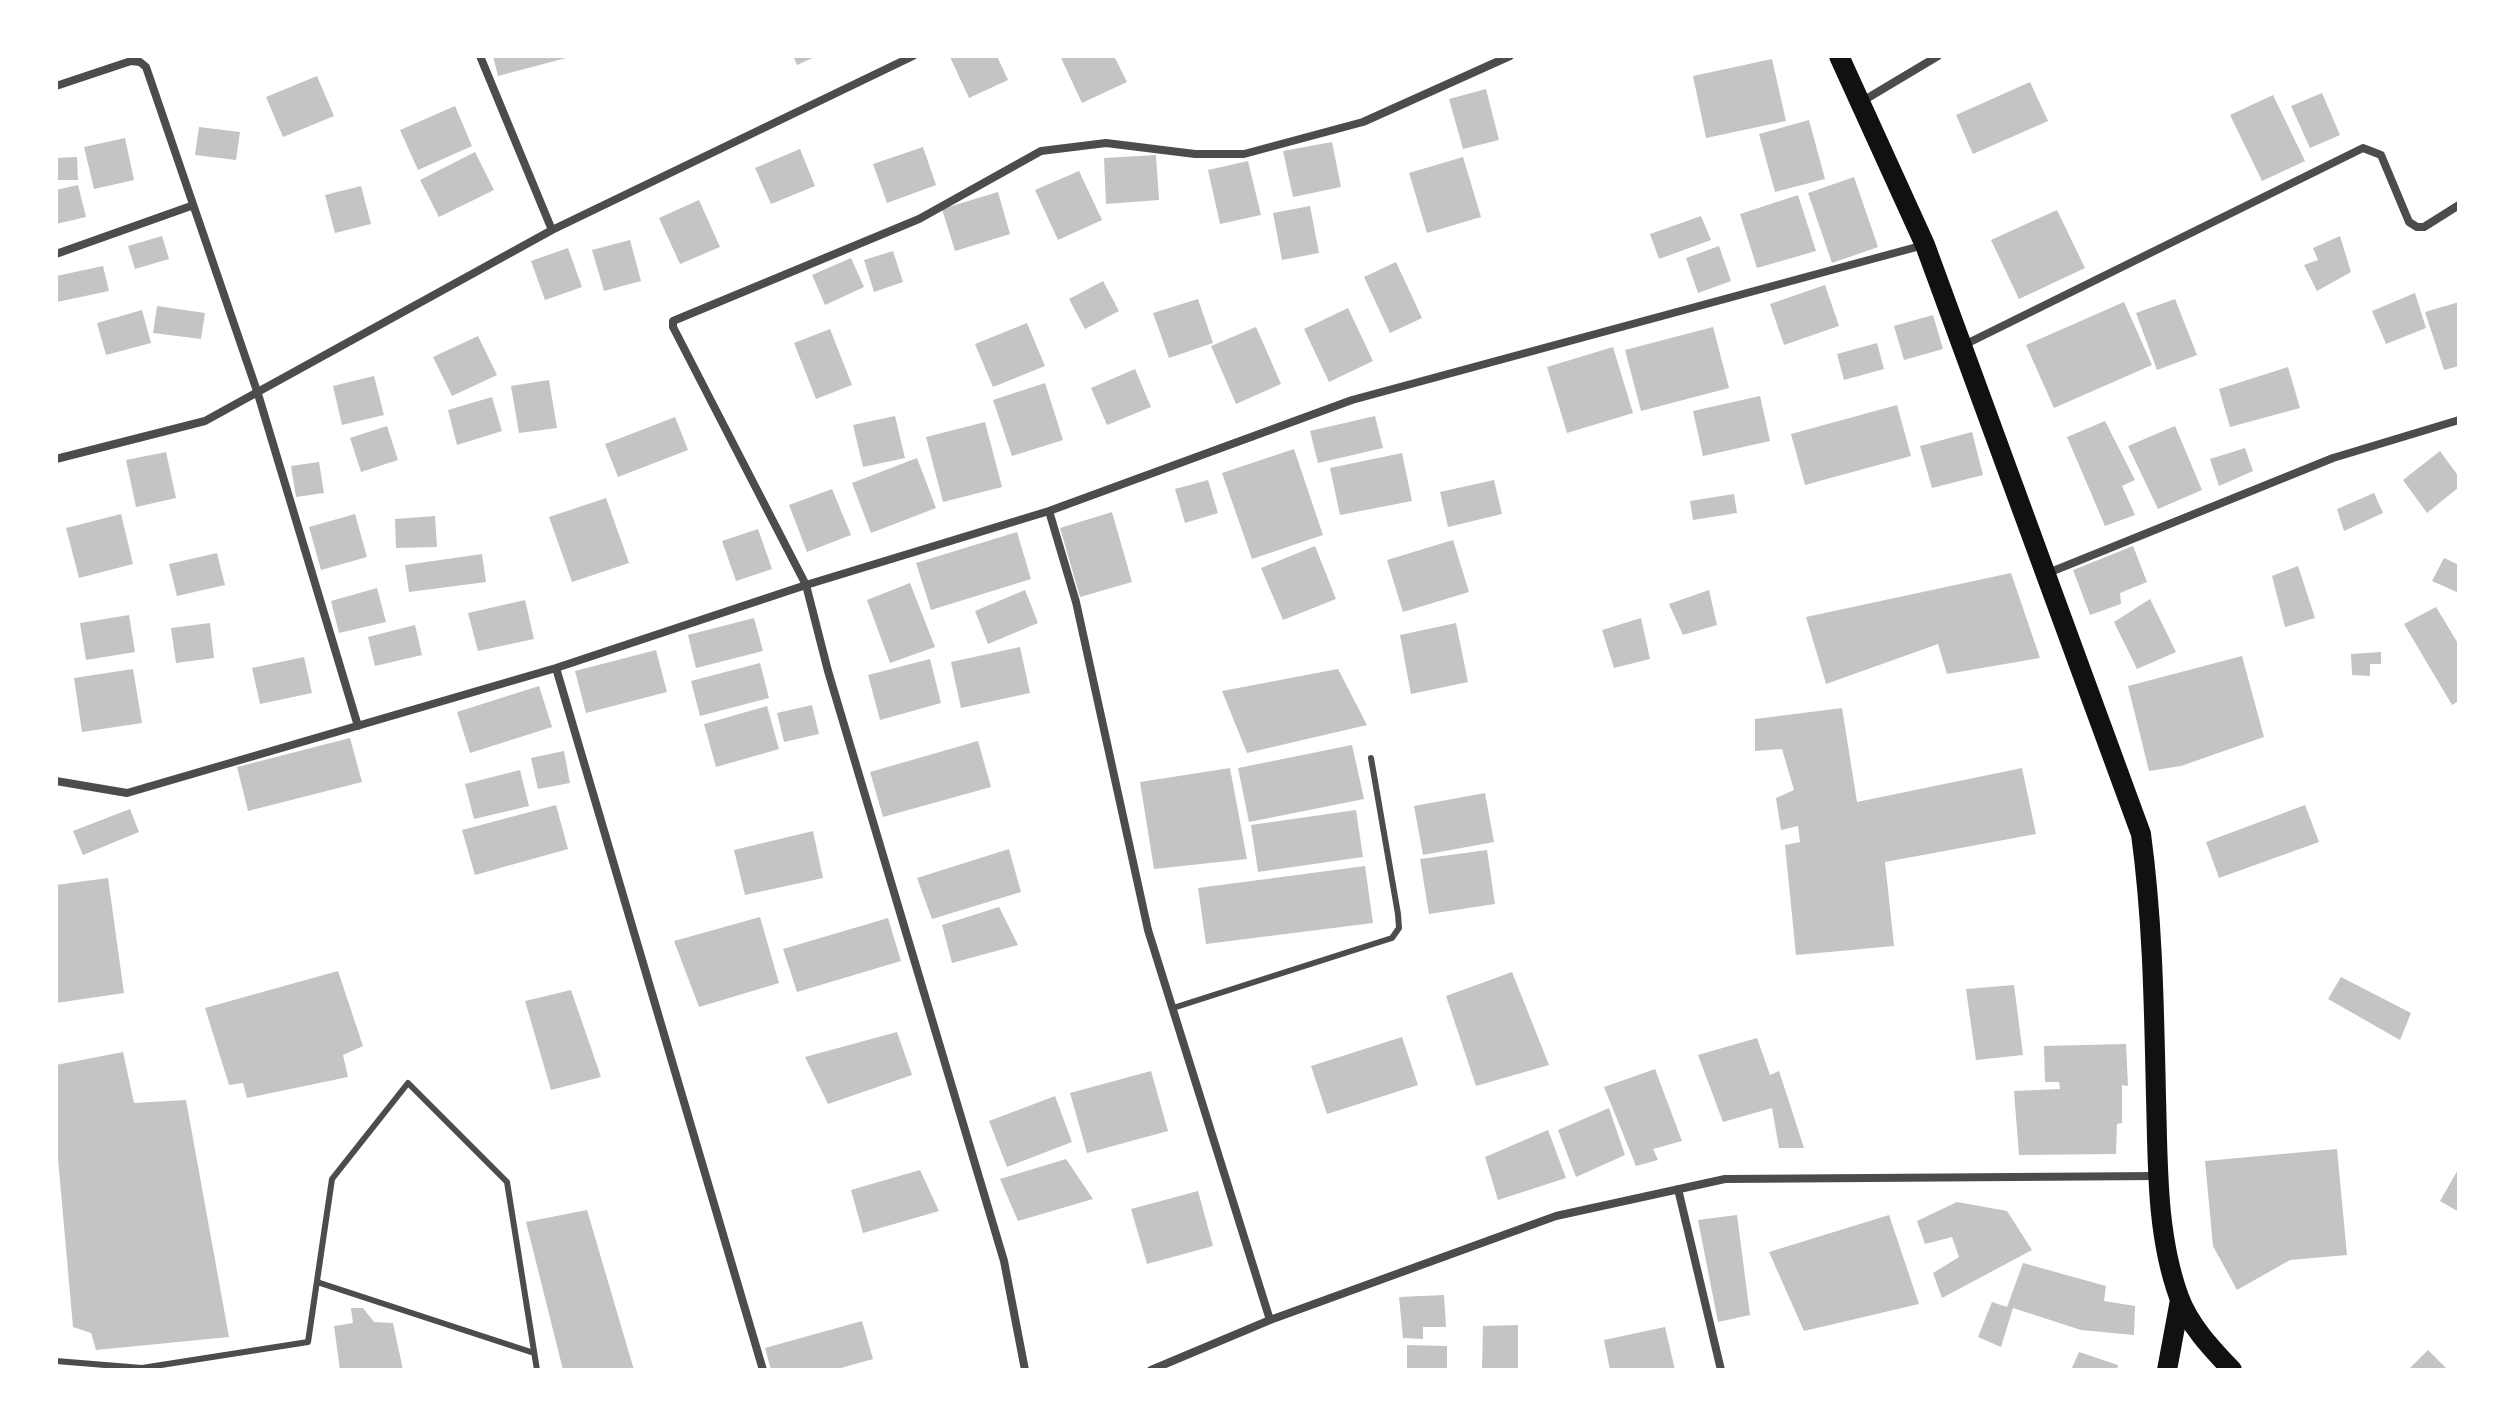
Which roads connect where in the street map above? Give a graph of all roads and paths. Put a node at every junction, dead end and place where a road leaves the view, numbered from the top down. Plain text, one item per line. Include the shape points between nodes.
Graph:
1 (480, 56) edge
2 (913, 56) edge
3 (1510, 56) edge
4 (1839, 56) edge
5 (1938, 56) edge
6 (56, 86) edge
7 (1860, 102) junction
8 (2459, 205) edge
9 (191, 206) junction
10 (552, 230) junction
11 (1925, 245) junction
12 (56, 254) edge
13 (1960, 347) junction
14 (258, 394) junction
15 (2459, 420) edge
16 (56, 459) edge
17 (1049, 511) junction
18 (2043, 574) junction
19 (806, 585) junction
20 (556, 668) junction
21 (358, 726) junction
22 (1371, 758) dead end
23 (56, 781) edge
24 (1173, 1008) junction
25 (2158, 1176) junction
26 (1678, 1189) junction
27 (317, 1282) junction
28 (2180, 1300) junction
29 (1270, 1320) junction
30 (534, 1353) junction
31 (56, 1361) edge
32 (537, 1370) edge
33 (763, 1370) edge
34 (1025, 1370) edge
35 (1151, 1370) edge
36 (1721, 1370) edge
37 (2167, 1370) edge
38 (2232, 1370) edge

1 - 10 street
2 - 10 street
3 - 19 street via 1363,122 1244,154 1106,143 1041,151 919,219 678,316 673,327
4 - 7 main road
5 - 7 street
6 - 9 street via 131,61 146,67
7 - 11 main road
8 - 13 street via 2417,227 2409,222 2381,155 2363,148
9 - 12 street
9 - 14 street
10 - 14 street
11 - 13 main road
11 - 17 street via 1352,400
13 - 18 main road
14 - 16 street via 205,421
14 - 21 street
15 - 18 street via 2333,458
17 - 19 street
17 - 24 street via 1080,617 1148,930
18 - 25 main road via 2141,834 2151,912
19 - 20 street
19 - 34 street via 1004,1261
20 - 21 street
20 - 33 street
21 - 23 street via 127,793
22 - 24 lane via 1398,914 1399,928 1392,938
24 - 29 street
25 - 26 street via 1725,1179
25 - 28 main road via 2169,1266
26 - 29 street via 1556,1216
26 - 36 street
27 - 30 lane
27 - 30 lane via 332,1179 408,1083 507,1182
27 - 31 lane via 308,1342 142,1368
28 - 37 main road
28 - 38 main road via 2198,1331
29 - 35 street
30 - 32 lane

